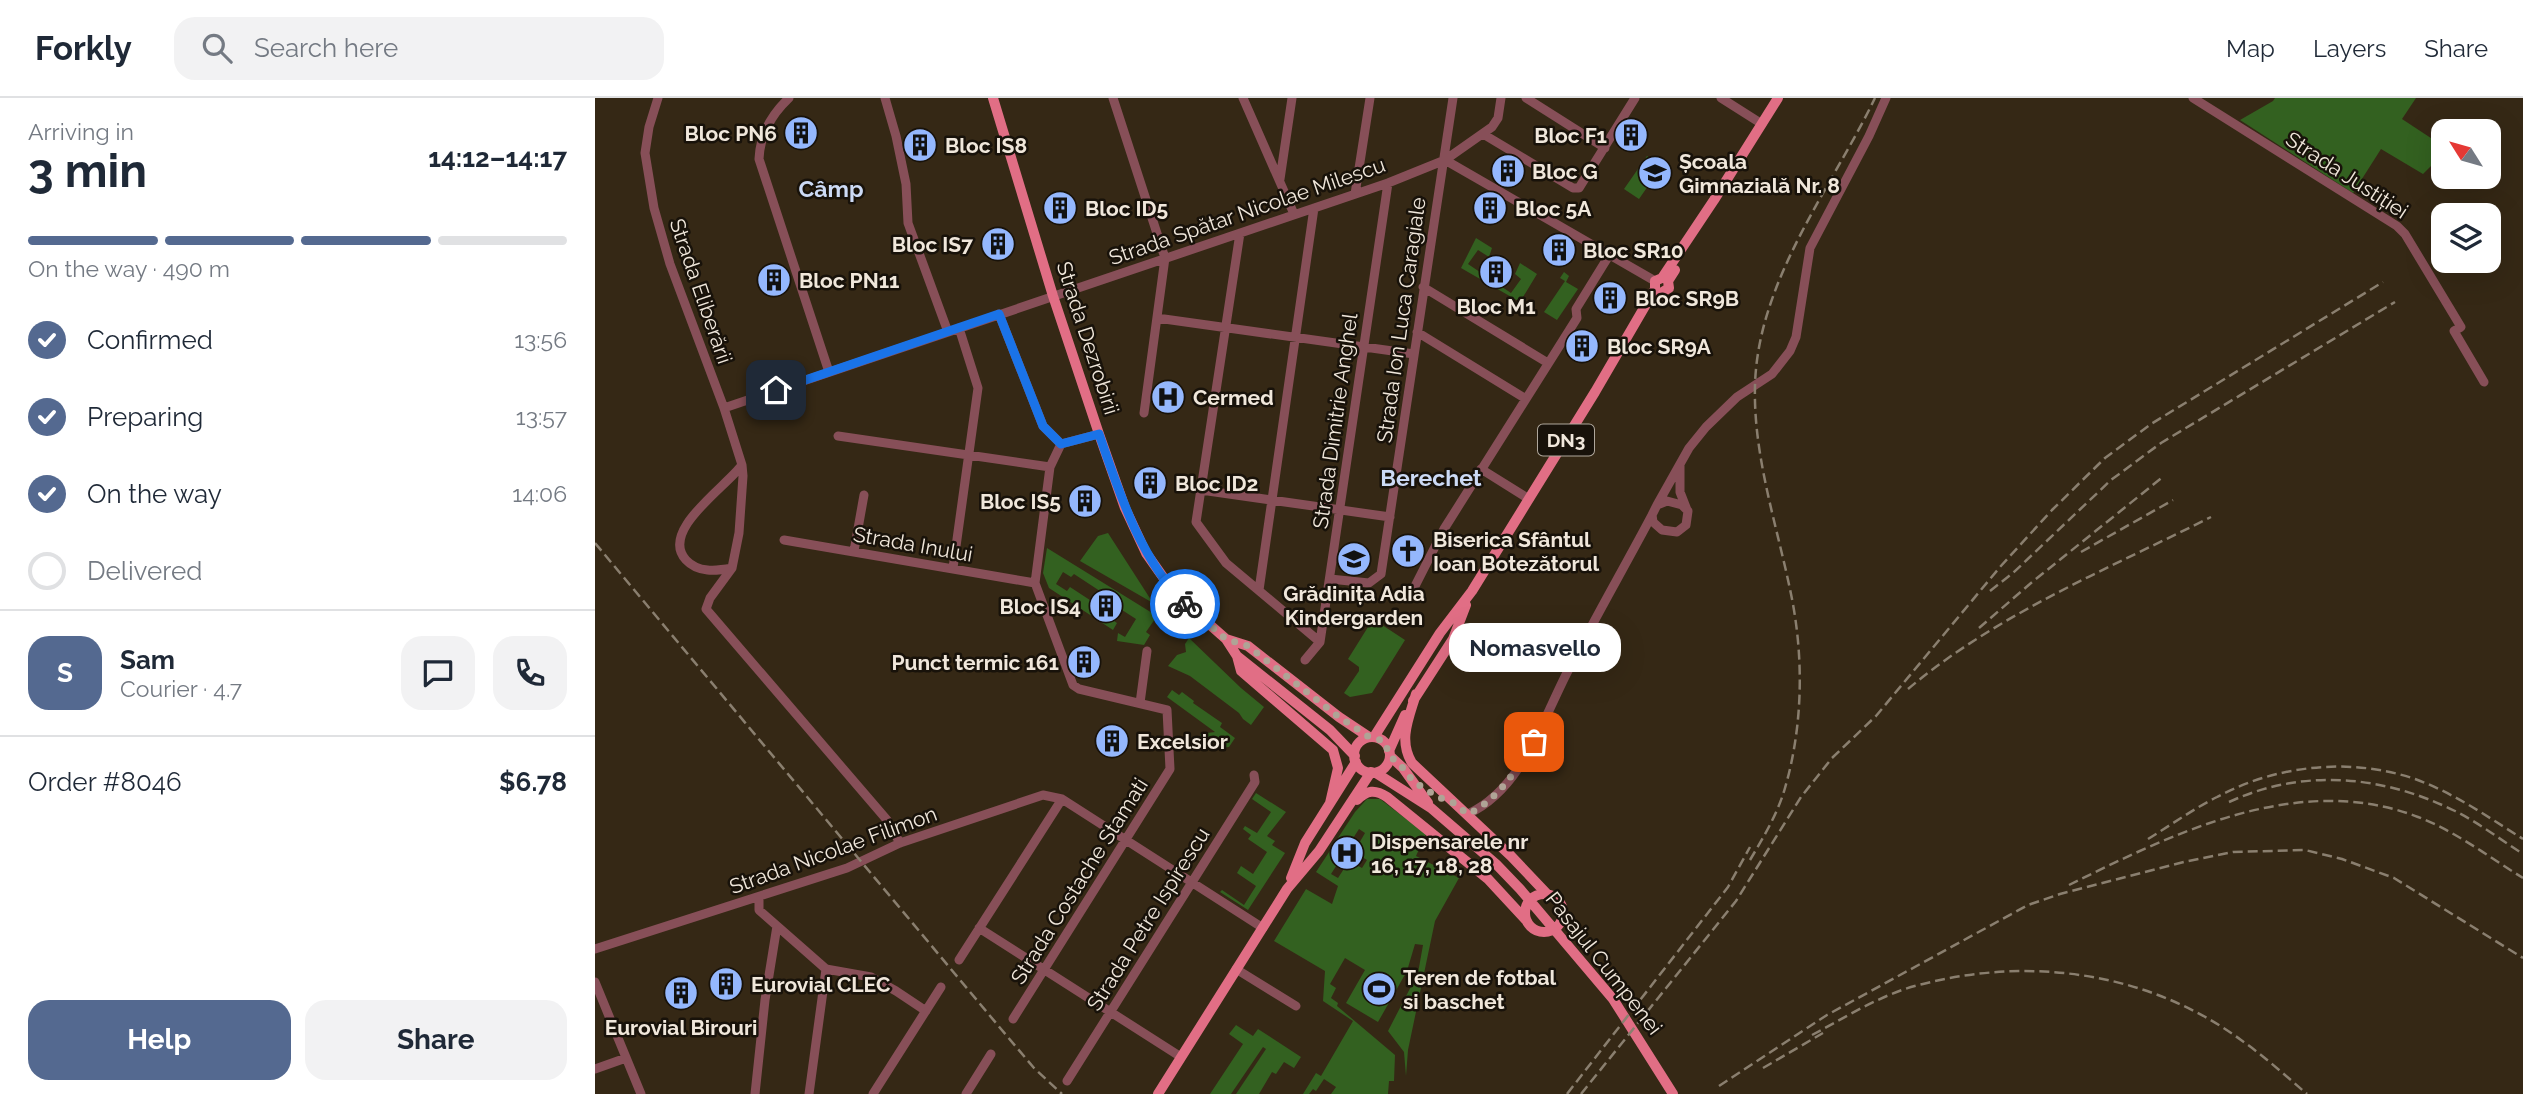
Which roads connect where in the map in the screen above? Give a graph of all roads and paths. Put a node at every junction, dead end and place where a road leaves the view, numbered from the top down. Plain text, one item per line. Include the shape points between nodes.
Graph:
1 (658, 98) edge
2 (789, 98) edge
3 (885, 98) edge
4 (993, 98) edge
5 (1113, 98) edge
6 (1244, 98) edge
7 (1292, 98) edge
8 (1370, 98) edge
9 (1453, 98) edge
10 (1500, 98) edge
11 (1525, 98) edge
12 (1635, 98) edge
13 (1721, 98) edge
14 (1778, 98) edge
15 (1886, 98) edge
16 (2193, 98) edge
17 (1762, 124) junction
18 (1483, 134) junction
19 (1605, 148) junction
20 (1445, 160) junction
21 (1280, 181) junction
22 (1388, 183) junction
23 (1355, 194) junction
24 (1714, 200) junction
25 (1314, 208) junction
26 (1294, 214) junction
27 (1240, 233) junction
28 (1684, 253) junction
29 (1610, 254) junction
30 (1165, 258) junction
31 (1660, 284) junction
32 (1423, 287) junction
33 (1053, 296) junction
34 (999, 314) junction
35 (1157, 318) junction
36 (1641, 323) junction
37 (1225, 327) junction
38 (959, 328) junction
39 (948, 332) junction
40 (1417, 332) junction
41 (1296, 337) junction
42 (1364, 347) junction
43 (1414, 354) junction
44 (1548, 363) junction
45 (829, 372) junction
46 (1603, 380) junction
47 (2484, 382) dead end
48 (1526, 399) junction
49 (723, 408) junction
50 (1144, 413) dead end
51 (1099, 434) junction
52 (838, 436) dead end
53 (1061, 444) junction
54 (970, 456) junction
55 (1680, 465) junction
56 (742, 466) junction
57 (1050, 467) junction
58 (1481, 469) junction
59 (1201, 490) junction
60 (864, 495) dead end
61 (1529, 499) junction
62 (1272, 500) junction
63 (1657, 505) junction
64 (1340, 510) junction
65 (1688, 511) junction
66 (1653, 515) junction
67 (1390, 517) junction
68 (784, 540) dead end
69 (854, 551) junction
70 (732, 568) junction
71 (953, 568) junction
72 (1329, 579) junction
73 (1035, 583) junction
74 (1259, 590) junction
75 (1472, 591) junction
76 (1412, 592) dead end
77 (1226, 639) junction
78 (1320, 642) junction
79 (1147, 651) dead end
80 (1237, 656) junction
81 (1305, 660) dead end
82 (1416, 694) junction
83 (1140, 703) junction
84 (1371, 737) junction
85 (1389, 753) junction
86 (1355, 759) junction
87 (1373, 772) junction
88 (1255, 775) dead end
89 (1413, 781) junction
90 (1390, 784) junction
91 (1062, 799) junction
92 (1452, 802) junction
93 (1331, 803) junction
94 (1431, 808) junction
95 (1345, 811) junction
96 (1407, 812) junction
97 (1468, 814) junction
98 (1125, 840) junction
99 (900, 843) junction
100 (1192, 883) junction
101 (1287, 889) junction
102 (1547, 894) junction
103 (758, 897) junction
104 (1526, 920) junction
105 (777, 926) junction
106 (1262, 928) junction
107 (979, 929) junction
108 (595, 949) edge
109 (959, 960) dead end
110 (826, 969) junction
111 (1236, 969) junction
112 (1044, 970) junction
113 (595, 982) edge
114 (941, 987) dead end
115 (1296, 1006) dead end
116 (926, 1011) junction
117 (1110, 1012) junction
118 (1013, 1020) dead end
119 (991, 1054) dead end
120 (1181, 1057) junction
121 (627, 1058) junction
122 (595, 1069) edge
123 (1067, 1081) dead end
124 (639, 1091) edge
125 (755, 1094) edge
126 (809, 1094) edge
127 (873, 1094) edge
128 (966, 1094) edge
129 (1158, 1094) edge
130 (1673, 1094) edge

1 - 49 street, Strada Eliberării via 645,153 654,208
2 - 45 street via 760,139 759,159
3 - 39 street via 905,184 908,223
4 - 33 main road, Strada Dezrobirii
5 - 30 street
6 - 21 street
7 - 21 street
8 - 23 street
9 - 20 street, Strada Ion Luca Caragiale
10 - 18 street via 1498,118
11 - 19 street
12 - 19 street
13 - 17 street
14 - 17 main road, DN3
15 - 55 street via 1810,248 1790,351 1772,374 1737,397 1706,427
16 - 47 street, Strada Justiției via 2405,234 2461,327 2454,331
17 - 24 main road, DN3
18 - 19 street via 1573,188 1583,184
18 - 20 street, Strada Spătar Nicolae Milescu
20 - 22 street, Strada Spătar Nicolae Milescu
20 - 29 street
20 - 32 street, Strada Ion Luca Caragiale
21 - 26 street
22 - 23 street, Strada Spătar Nicolae Milescu
22 - 42 street, Strada Dimitrie Anghel
23 - 25 street, Strada Spătar Nicolae Milescu
24 - 28 main road, DN3
24 - 31 main road, DN3
25 - 26 street, Strada Spătar Nicolae Milescu
25 - 41 street
26 - 27 street, Strada Spătar Nicolae Milescu
27 - 30 street, Strada Spătar Nicolae Milescu
27 - 37 street
28 - 31 main road, DN3
28 - 36 main road via 1671,290
29 - 31 street
29 - 44 street
30 - 33 street, Strada Spătar Nicolae Milescu
30 - 35 street
31 - 36 main road, DN3
31 - 46 main road, DN3
32 - 40 street, Strada Ion Luca Caragiale
32 - 44 street
33 - 34 street, Strada Spătar Nicolae Milescu
33 - 51 main road, Strada Dezrobirii
34 - 38 street, Strada Spătar Nicolae Milescu
34 - 53 street via 1043,426
35 - 37 street
35 - 50 street
36 - 46 main road, DN3
37 - 41 street
37 - 59 street
38 - 39 street, Strada Spătar Nicolae Milescu
38 - 54 street via 978,388
39 - 45 street, Strada Spătar Nicolae Milescu
40 - 43 street, Strada Ion Luca Caragiale
40 - 48 street
41 - 42 street
41 - 62 street
42 - 43 street
42 - 64 street, Strada Dimitrie Anghel
43 - 67 street, Strada Ion Luca Caragiale
44 - 48 street
45 - 49 street, Strada Spătar Nicolae Milescu
46 - 61 main road, DN3
48 - 58 street
49 - 56 street, Strada Eliberării
51 - 53 street
51 - 77 main road, Strada Dezrobirii via 1134,530 1159,573 1193,612
52 - 54 street
53 - 57 street
54 - 57 street
54 - 71 street
55 - 63 street
55 - 65 street via 1680,492
56 - 70 street, Strada Eliberării
56 - 70 street via 689,520 678,542 686,560 695,566
57 - 73 street
58 - 61 street
58 - 76 street
59 - 62 street
59 - 74 street via 1196,522 1226,563
60 - 69 street
61 - 75 main road, DN3
62 - 64 street
62 - 74 street
63 - 65 street via 1673,502
63 - 66 street
64 - 67 street
64 - 72 street, Strada Dimitrie Anghel
65 - 66 street via 1686,525 1677,532 1657,527
66 - 97 street via 1534,742 1496,794
67 - 72 street, Strada Ion Luca Caragiale via 1381,574 1369,583
68 - 69 street, Strada Inului
69 - 71 street, Strada Inului
70 - 99 street, Strada Eliberării via 706,609 887,820
71 - 73 street, Strada Inului
72 - 78 street, Strada Dimitrie Anghel
73 - 83 street via 1073,685
74 - 78 street
75 - 82 main road, DN3 via 1453,639
75 - 84 main road, DN3
77 - 80 main road, Strada Dezrobirii
77 - 84 main road, Strada Dezrobirii via 1248,646
78 - 81 street
79 - 83 street
80 - 86 main road, Strada Dezrobirii via 1331,730
80 - 93 main road via 1241,671 1333,750 1338,768
82 - 85 main road, DN3
82 - 92 main road via 1405,732 1406,752
83 - 98 street, Strada Costache Stamati via 1167,710 1170,769
84 - 85 main road via 1384,741
84 - 86 main road, DN3 via 1358,744
85 - 87 main road, DN3 via 1385,766
85 - 89 main road
86 - 87 main road via 1363,770
86 - 93 main road, DN3
87 - 90 main road
87 - 95 main road, DN3
88 - 100 street, Strada Petre Ispirescu via 1255,782
89 - 92 main road
89 - 94 main road
90 - 94 main road
90 - 96 main road
91 - 98 street
91 - 99 street, Strada Nicolae Filimon via 1043,795
91 - 107 street
92 - 97 main road
93 - 101 main road, DN3 via 1305,843
94 - 130 main road, Pasajul Cumpenei via 1496,864 1544,914 1613,999
95 - 96 main road via 1363,794 1375,791
95 - 101 main road, DN3
96 - 104 main road via 1488,878
97 - 102 main road
98 - 100 street
98 - 112 street, Strada Costache Stamati
99 - 103 street, Strada Nicolae Filimon via 847,868
100 - 106 street
100 - 117 street, Strada Petre Ispirescu
101 - 106 main road, DN3
102 - 104 main road via 1530,899
102 - 104 main road via 1557,898 1563,908 1557,927 1538,931
103 - 105 street via 759,910
103 - 108 street, Strada Nicolae Filimon
105 - 110 street
105 - 125 street
106 - 111 main road, DN3
107 - 109 street
107 - 112 street
110 - 116 street via 871,977
110 - 126 street
111 - 115 street
111 - 120 main road, DN3
112 - 117 street
112 - 118 street, Strada Costache Stamati
113 - 121 street
114 - 116 street
116 - 127 street
117 - 120 street
117 - 123 street, Strada Petre Ispirescu
119 - 128 street
120 - 129 main road, DN3
121 - 122 street
121 - 124 street

